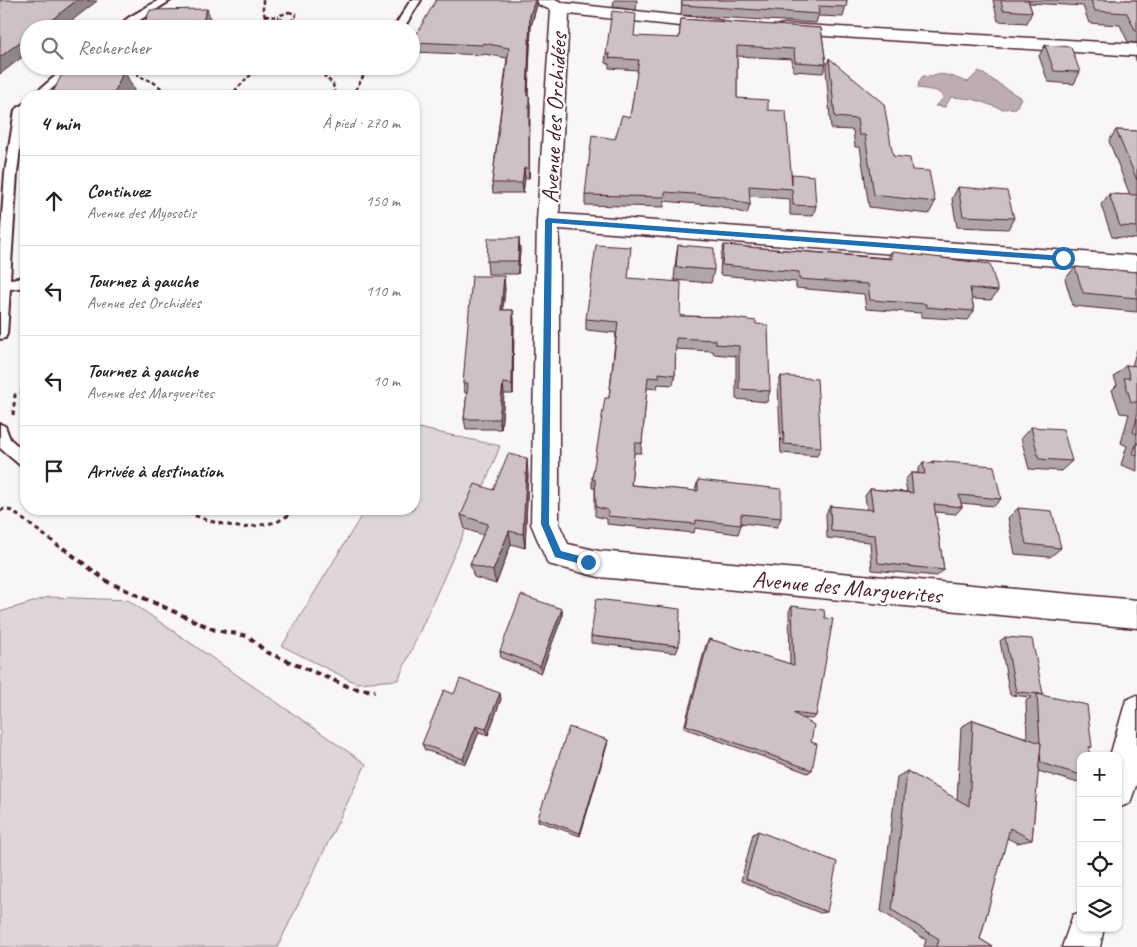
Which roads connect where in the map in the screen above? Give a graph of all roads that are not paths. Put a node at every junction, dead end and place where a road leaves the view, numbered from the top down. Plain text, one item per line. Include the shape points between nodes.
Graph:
1 (166, 0) edge
2 (416, 0) edge
3 (552, 4) edge
4 (131, 20) edge
5 (404, 20) edge
6 (730, 26) edge
7 (768, 28) edge
8 (1137, 50) edge
9 (63, 75) edge
10 (44, 90) edge
11 (20, 110) edge
12 (20, 172) edge
13 (10, 173) junction
14 (548, 220) junction
15 (1137, 264) edge
16 (20, 283) edge
17 (3, 285) junction
18 (0, 334) edge
19 (0, 430) edge
20 (20, 457) edge
21 (558, 555) joint
22 (1137, 614) edge
23 (1137, 711) edge
24 (1126, 777) edge
25 (1085, 932) edge
26 (1081, 947) edge

1 - 4 lane
2 - 5 lane
3 - 6 street
3 - 14 street, Avenue des Orchidées
7 - 8 street
9 - 10 lane
11 - 13 lane
12 - 13 lane
13 - 17 lane
14 - 15 street
14 - 21 street, Avenue des Orchidées via 545,524
16 - 17 lane
17 - 18 lane
19 - 20 lane via 4,442
21 - 22 street, Avenue des Marguerites via 599,564
23 - 24 street
25 - 26 street

